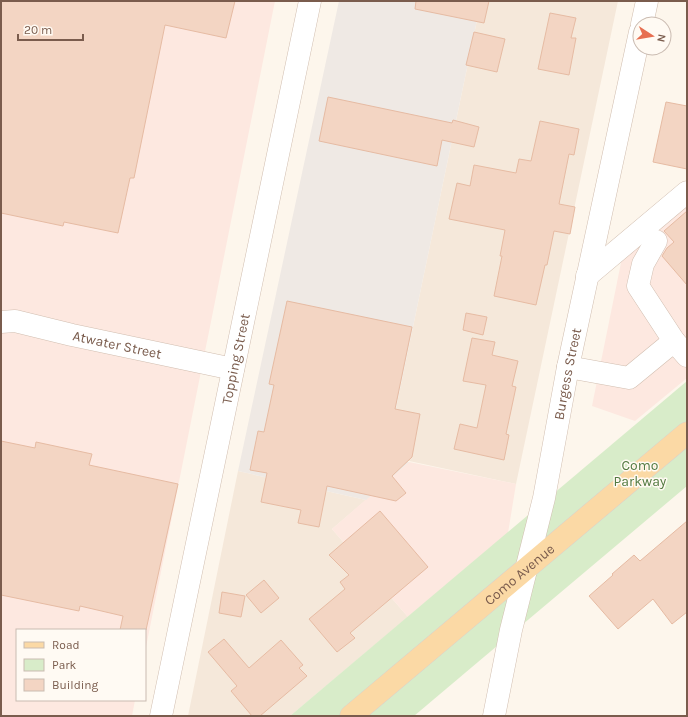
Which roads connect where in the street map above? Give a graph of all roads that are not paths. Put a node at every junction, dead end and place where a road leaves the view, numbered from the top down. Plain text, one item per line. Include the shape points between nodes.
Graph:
1 (310, 1) edge
2 (647, 1) edge
3 (644, 16) edge
4 (635, 56) edge
5 (687, 192) edge
6 (656, 241) dead end
7 (587, 276) junction
8 (1, 322) edge
9 (680, 349) edge
10 (568, 367) junction
11 (233, 368) junction
12 (687, 433) edge
13 (527, 567) junction
14 (161, 716) edge
15 (351, 716) edge
16 (494, 716) edge

1 - 11 street, Topping Street
2 - 3 street
4 - 7 street, Burgess Street
5 - 7 street
6 - 9 street via 643,264 638,286
7 - 10 street, Burgess Street
8 - 11 street, Atwater Street via 15,321
9 - 10 street via 629,378
10 - 13 street, Burgess Street via 544,498
11 - 14 street, Topping Street
12 - 13 main road, Como Avenue
13 - 15 main road, Como Avenue
13 - 16 street, Burgess Street

